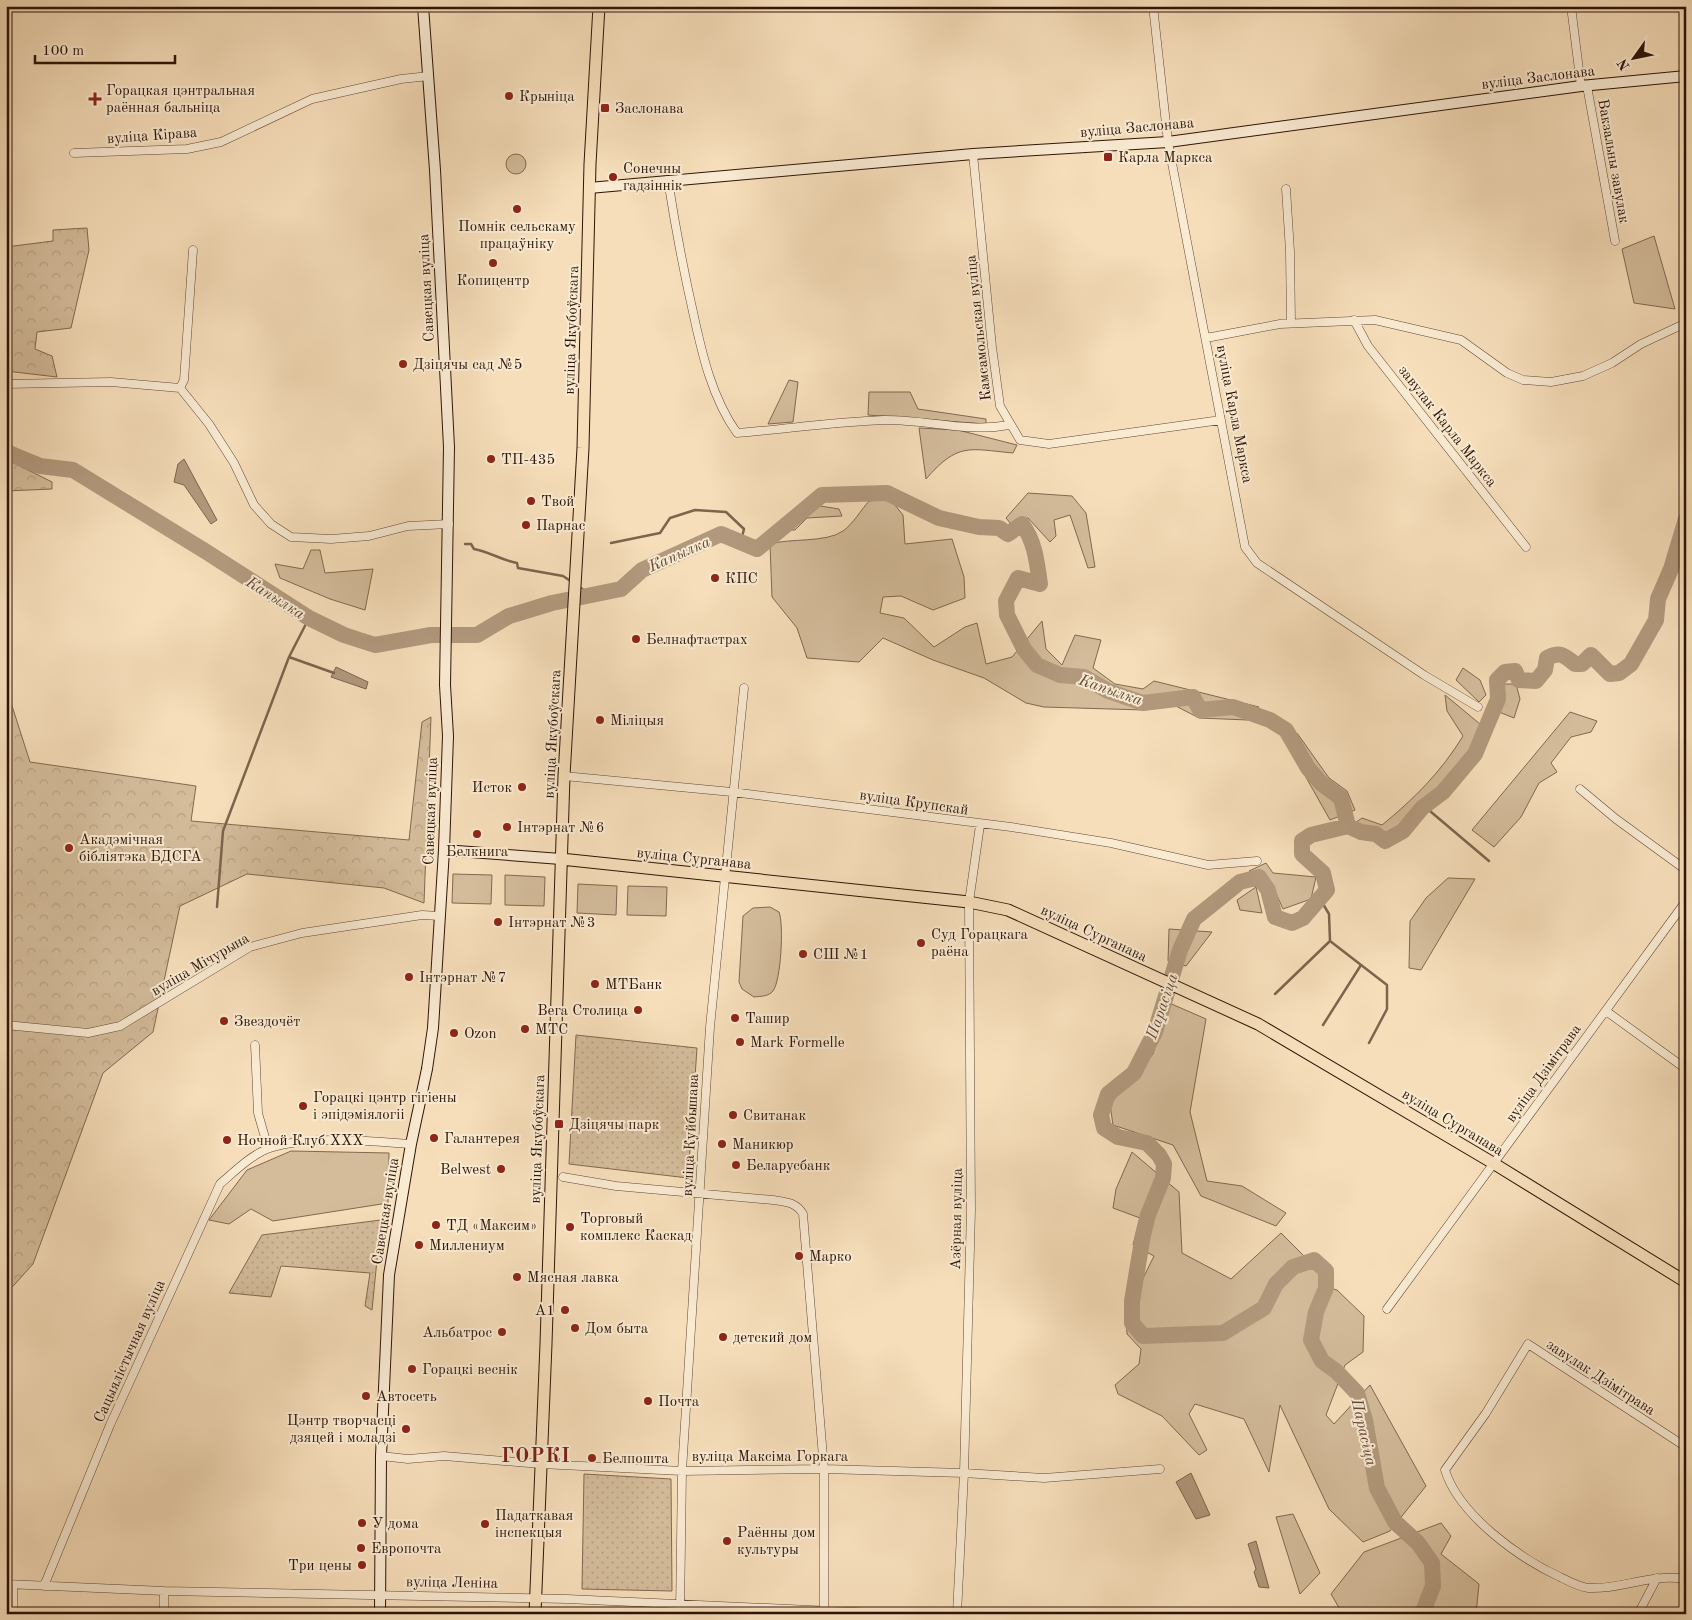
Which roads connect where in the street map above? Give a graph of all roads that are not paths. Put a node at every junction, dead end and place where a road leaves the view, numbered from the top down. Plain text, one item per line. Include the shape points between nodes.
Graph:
1 (423, 6) edge
2 (599, 6) edge
3 (1153, 6) edge
4 (1571, 6) edge
5 (430, 76) junction
6 (1686, 76) edge
7 (1584, 86) junction
8 (1168, 142) junction
9 (74, 154) dead end
10 (974, 154) junction
11 (668, 180) junction
12 (589, 188) junction
13 (1286, 189) dead end
14 (1615, 241) dead end
15 (193, 250) dead end
16 (1354, 320) junction
17 (1686, 323) edge
18 (1290, 324) junction
19 (1206, 338) junction
20 (6, 384) edge
21 (180, 388) junction
22 (1221, 420) junction
23 (1009, 425) junction
24 (449, 524) junction
25 (1526, 547) dead end
26 (744, 688) dead end
27 (1478, 707) dead end
28 (564, 776) junction
29 (1580, 789) dead end
30 (732, 792) junction
31 (980, 825) junction
32 (444, 850) junction
33 (561, 859) junction
34 (1257, 860) dead end
35 (1686, 870) edge
36 (724, 876) junction
37 (1686, 901) edge
38 (969, 902) junction
39 (440, 916) junction
40 (1606, 1011) junction
41 (6, 1025) edge
42 (255, 1045) dead end
43 (1686, 1068) edge
44 (411, 1144) junction
45 (268, 1148) junction
46 (1493, 1163) junction
47 (563, 1177) dead end
48 (701, 1193) junction
49 (1686, 1282) edge
50 (1387, 1309) dead end
51 (1686, 1447) edge
52 (381, 1456) junction
53 (541, 1464) junction
54 (824, 1469) junction
55 (1160, 1469) dead end
56 (682, 1471) junction
57 (964, 1473) junction
58 (1657, 1578) junction
59 (1686, 1579) edge
60 (10, 1584) edge
61 (44, 1586) junction
62 (164, 1591) junction
63 (380, 1594) junction
64 (535, 1598) junction
65 (680, 1604) junction
66 (824, 1612) edge
67 (13, 1614) edge
68 (164, 1614) edge
69 (380, 1614) edge
70 (535, 1614) edge
71 (680, 1614) edge
72 (896, 1614) edge
73 (957, 1614) edge
74 (1638, 1614) edge

1 - 5 main road, Савецкая вуліца
2 - 12 main road, вуліца Якубоўскага
3 - 8 street, вуліца Карла Маркса
4 - 7 street, Вакзальны завулак
5 - 9 street, вуліца Кірава via 400,79 312,99 221,142 188,149
5 - 24 main road, Савецкая вуліца via 449,447
6 - 7 main road, вуліца Заслонава
7 - 8 main road, вуліца Заслонава
7 - 14 street, Вакзальны завулак
8 - 10 main road, вуліца Заслонава
8 - 19 street, вуліца Карла Маркса
10 - 11 main road, вуліца Заслонава
10 - 23 street, Камсамольская вуліца via 996,377 1000,406
11 - 12 main road, вуліца Заслонава
11 - 23 street via 679,253 700,346 724,416 737,433 884,420 964,427
12 - 28 main road, вуліца Якубоўскага via 583,448
13 - 18 street
15 - 21 street via 184,380
16 - 17 street via 1375,320 1461,340 1507,373 1523,380 1551,382 1590,373
16 - 18 street
16 - 25 street, завулак Карла Маркса via 1368,346
18 - 19 street
19 - 22 street, вуліца Карла Маркса
20 - 21 street via 111,382
21 - 24 street via 229,455 254,505 271,524 291,537 331,539 369,536 408,526
22 - 23 street, Камсамольская вуліца via 1049,444 1020,440
22 - 27 street, вуліца Карла Маркса via 1245,547 1257,562 1424,675
24 - 32 main road, Савецкая вуліца
26 - 30 street, вуліца Куйбышава
28 - 30 street, вуліца Крупскай
28 - 33 main road, вуліца Якубоўскага
29 - 35 street
30 - 31 street, вуліца Крупскай
30 - 36 street, вуліца Куйбышава
31 - 34 street, вуліца Крупскай via 1111,843 1208,866
31 - 38 street, Азёрная вуліца
32 - 33 main road
32 - 39 main road, Савецкая вуліца
33 - 36 main road, вуліца Сурганава
33 - 53 main road, вуліца Якубоўскага
36 - 38 main road, вуліца Сурганава
36 - 48 street, вуліца Куйбышава via 710,1027
37 - 40 street, вуліца Дзімітрава
38 - 46 main road, вуліца Сурганава via 1008,910 1258,1024
38 - 57 street, Азёрная вуліца via 971,1210
39 - 41 street, вуліца Мічурына via 302,933 250,947 120,1026 88,1033
39 - 44 main road, Савецкая вуліца via 433,1028
40 - 43 street
40 - 46 street, вуліца Дзімітрава
42 - 45 street via 258,1113
44 - 45 street, Сацыялістычная вуліца via 362,1140
44 - 52 main road, Савецкая вуліца via 389,1275
45 - 61 street, Сацыялістычная вуліца via 220,1184 110,1425
46 - 49 main road, вуліца Сурганава
46 - 50 street, вуліца Дзімітрава
47 - 48 street via 616,1186
48 - 54 street via 794,1204 804,1214
48 - 56 street, вуліца Куйбышава
51 - 58 street, завулак Дзімітрава via 1528,1344 1486,1413 1445,1470 1450,1483 1492,1534 1532,1564 1586,1588
52 - 53 street, вуліца Максіма Горкага via 408,1459 444,1456
52 - 63 main road, Савецкая вуліца
53 - 56 street, вуліца Максіма Горкага
53 - 64 main road, вуліца Якубоўскага
54 - 56 street, вуліца Максіма Горкага
54 - 57 street, вуліца Максіма Горкага
54 - 66 street
55 - 57 street, вуліца Максіма Горкага via 1044,1478
56 - 65 street, вуліца Куйбышава
57 - 73 street, Азёрная вуліца
58 - 59 street
58 - 74 street
60 - 61 street, вуліца Леніна
60 - 67 street
61 - 62 street, вуліца Леніна
62 - 63 street, вуліца Леніна
62 - 68 street
63 - 64 street, вуліца Леніна
63 - 69 main road, Савецкая вуліца
64 - 65 street, вуліца Леніна
64 - 70 main road, вуліца Якубоўскага
65 - 66 street, вуліца Леніна
65 - 71 street, вуліца Куйбышава
66 - 72 street, вуліца Леніна

